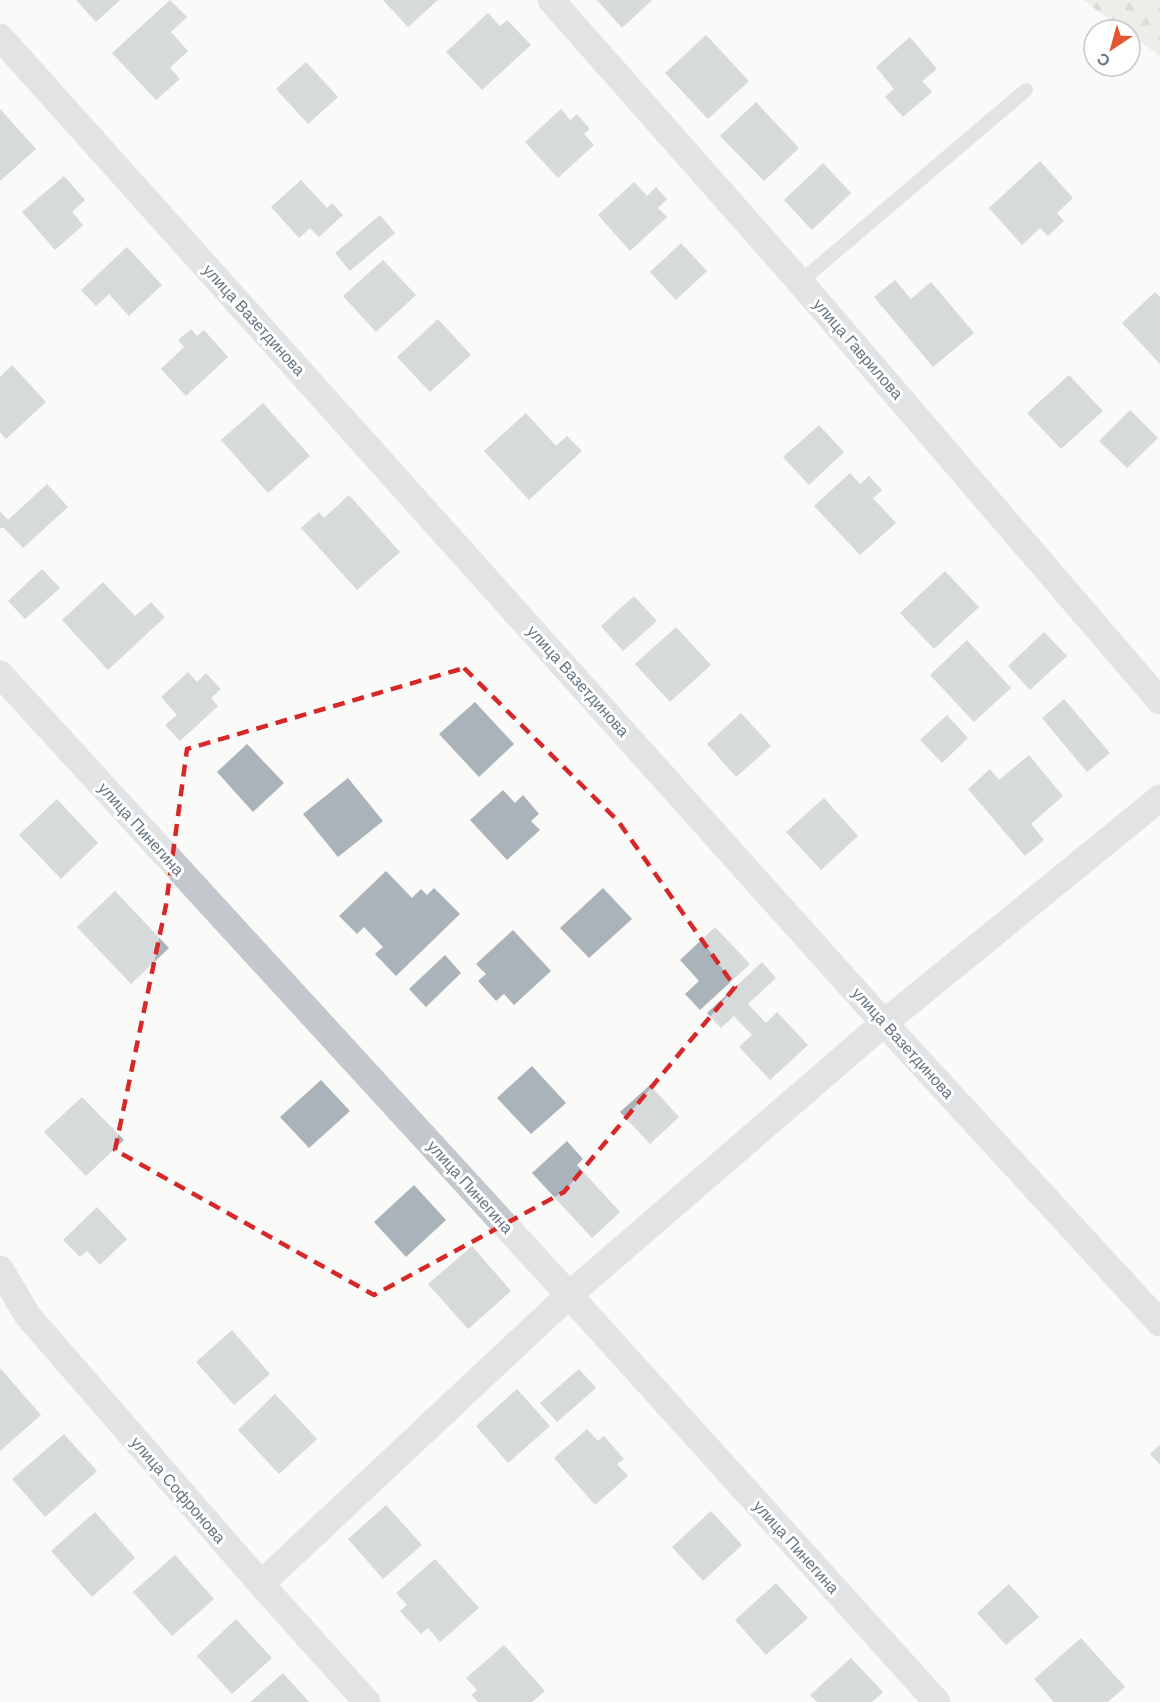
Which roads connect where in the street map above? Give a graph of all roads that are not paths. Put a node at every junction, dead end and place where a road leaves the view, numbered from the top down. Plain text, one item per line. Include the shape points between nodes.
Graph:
1 (551, 0) edge
2 (0, 37) edge
3 (1026, 90) dead end
4 (800, 282) junction
5 (0, 674) edge
6 (1160, 701) edge
7 (1160, 798) edge
8 (884, 1023) junction
9 (0, 1269) edge
10 (569, 1295) junction
11 (1160, 1323) edge
12 (261, 1584) junction
13 (367, 1702) edge
14 (937, 1702) edge

1 - 4 street, улица Гаврилова
2 - 8 street, улица Вазетдинова
3 - 4 lane
4 - 6 street, улица Гаврилова
5 - 10 street, улица Пинегина
7 - 8 street
8 - 10 street
8 - 11 street, улица Вазетдинова
9 - 12 street, улица Софронова via 28,1316
10 - 12 street
10 - 14 street, улица Пинегина
12 - 13 street, улица Софронова

